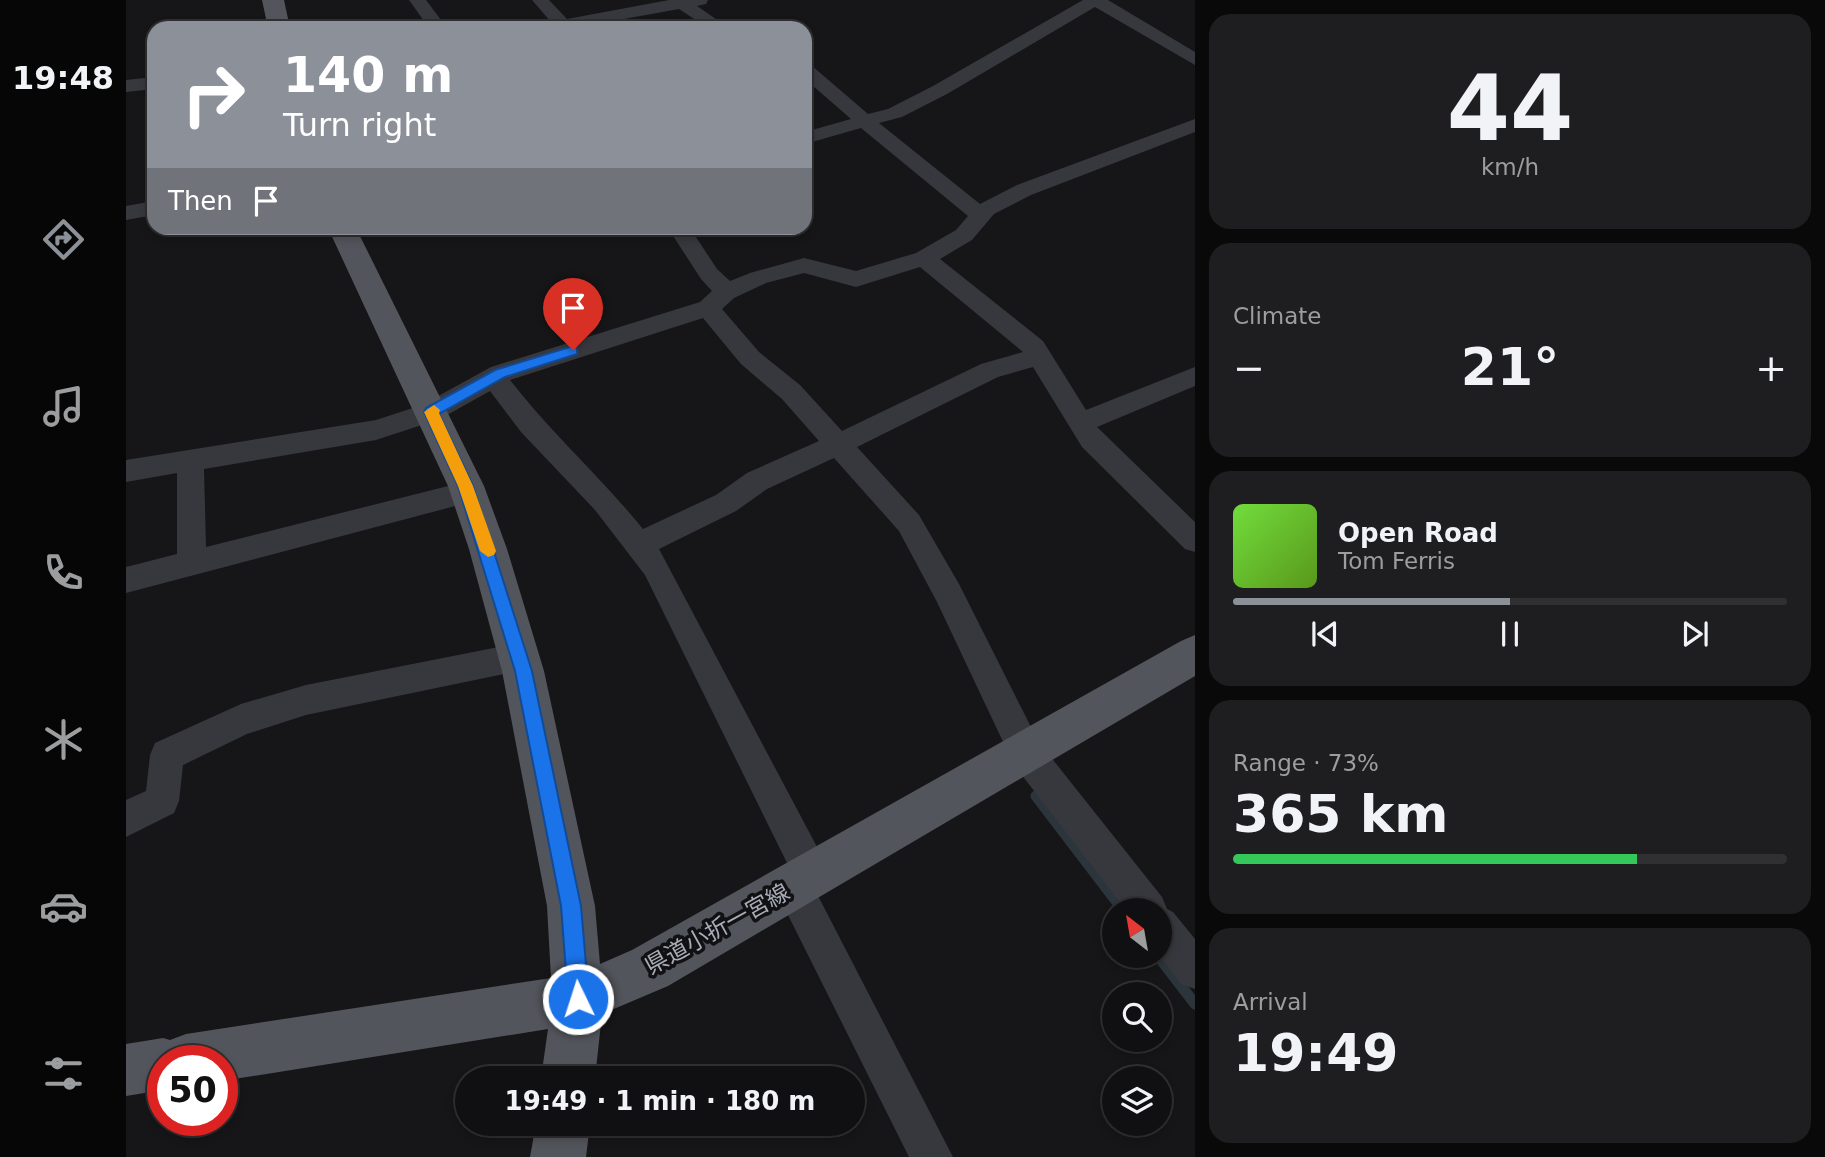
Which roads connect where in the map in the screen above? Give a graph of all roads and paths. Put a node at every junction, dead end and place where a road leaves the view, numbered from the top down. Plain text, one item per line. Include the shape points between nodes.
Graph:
1 (273, 0) edge
2 (417, 0) edge
3 (540, 0) edge
4 (700, 0) edge
5 (1096, 0) edge
6 (679, 2) edge
7 (278, 21) edge
8 (433, 21) edge
9 (551, 21) edge
10 (584, 21) edge
11 (709, 21) edge
12 (1195, 60) edge
13 (812, 75) edge
14 (147, 84) edge
15 (126, 86) edge
16 (864, 121) junction
17 (1195, 125) edge
18 (812, 136) edge
19 (147, 209) edge
20 (126, 213) edge
21 (980, 215) junction
22 (345, 235) edge
23 (684, 235) edge
24 (924, 258) junction
25 (718, 300) junction
26 (1040, 356) junction
27 (1195, 376) edge
28 (494, 377) junction
29 (431, 412) junction
30 (1081, 423) junction
31 (839, 444) junction
32 (190, 461) junction
33 (126, 471) edge
34 (468, 492) junction
35 (1195, 540) edge
36 (639, 545) junction
37 (192, 564) junction
38 (126, 580) edge
39 (1195, 654) edge
40 (519, 657) junction
41 (1026, 752) junction
42 (126, 819) edge
43 (803, 881) junction
44 (1140, 898) edge
45 (1172, 940) edge
46 (1195, 970) edge
47 (578, 999) junction
48 (238, 1052) edge
49 (570, 1066) edge
50 (147, 1067) edge
51 (126, 1070) edge
52 (561, 1136) edge
53 (558, 1157) edge
54 (932, 1157) edge

1 - 7 main road
2 - 8 street
3 - 9 street
4 - 6 street
5 - 12 street
5 - 16 street via 940,90 895,113
6 - 10 street
6 - 11 street
13 - 16 street
14 - 15 street
16 - 18 street
16 - 21 street
17 - 21 street via 1024,190
19 - 20 street
21 - 24 street via 964,235
22 - 29 main road
23 - 25 street via 709,274
24 - 25 street via 856,279 804,265 758,278
24 - 26 street
25 - 28 street
25 - 31 street via 750,358 791,392
26 - 30 street
26 - 31 street via 990,370
27 - 30 street
28 - 29 street
28 - 36 street via 530,425 605,502
29 - 32 street via 376,430
29 - 34 main road
30 - 35 street via 1091,440
31 - 36 street via 757,481 726,503
31 - 41 street via 909,523
32 - 33 street
32 - 37 street
34 - 37 street
34 - 40 main road
36 - 43 street via 655,566
37 - 38 street
39 - 41 main road, 県道小折一宮線
40 - 42 street via 306,700 241,720 167,755 162,801
40 - 47 main road via 571,906
41 - 43 main road, 県道小折一宮線
41 - 44 street
43 - 47 main road, 県道小折一宮線 via 650,968
43 - 54 street
45 - 46 street
47 - 48 main road, 県道小折一宮線
47 - 49 main road
50 - 51 main road
52 - 53 main road

